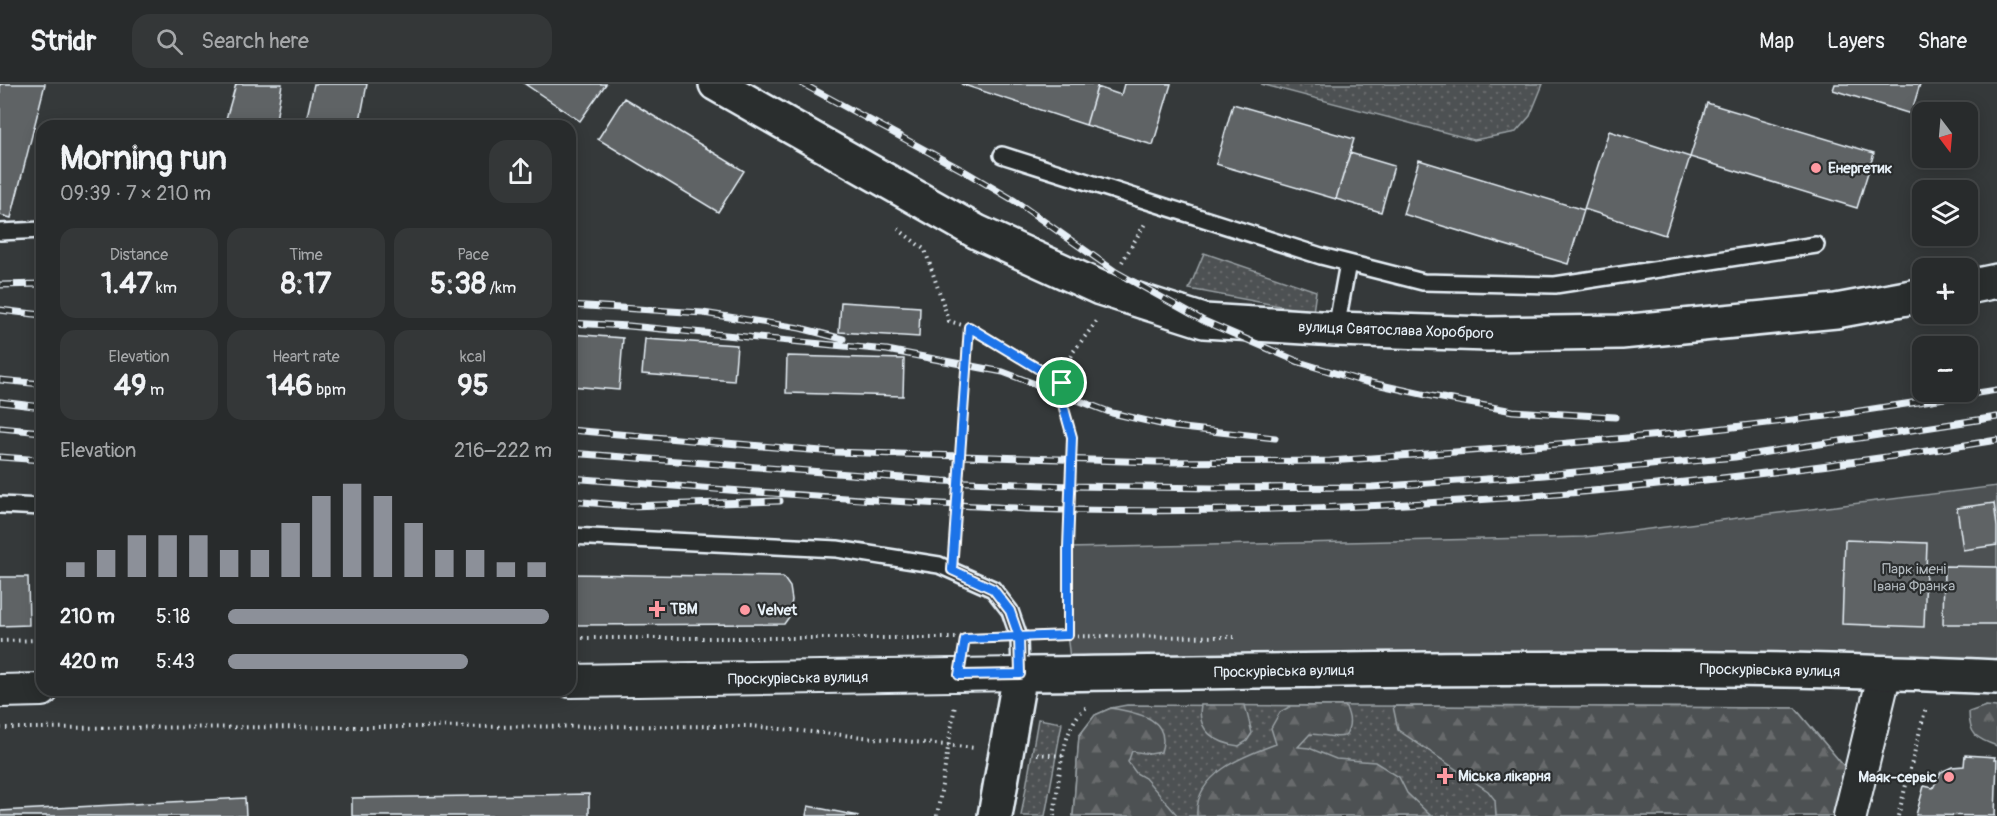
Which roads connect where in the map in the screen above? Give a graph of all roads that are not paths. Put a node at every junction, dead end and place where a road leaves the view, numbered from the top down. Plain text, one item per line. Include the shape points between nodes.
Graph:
1 (716, 84) edge
2 (1002, 154) dead end
3 (36, 230) edge
4 (0, 232) edge
5 (1816, 245) dead end
6 (1348, 263) junction
7 (1997, 281) edge
8 (1978, 285) edge
9 (1912, 297) edge
10 (1336, 329) junction
11 (0, 505) edge
12 (36, 507) edge
13 (576, 536) edge
14 (1885, 672) junction
15 (1020, 674) junction
16 (1997, 677) edge
17 (576, 681) edge
18 (0, 690) edge
19 (36, 690) edge
20 (995, 816) edge
21 (1850, 816) edge

1 - 10 main road, вулиця Святослава Хороброго via 977,232 1100,288 1204,321
2 - 6 lane
3 - 4 lane
5 - 6 lane via 1555,285 1423,282
6 - 10 lane
7 - 8 main road
9 - 10 main road, вулиця Святослава Хороброго via 1836,311 1621,332 1488,334
11 - 12 lane
13 - 15 lane via 837,549 939,565 993,589 1010,611 1019,637
14 - 15 main road, Проскурівська вулиця via 1515,668
14 - 16 main road, Проскурівська вулиця
14 - 21 street
15 - 17 street, Проскурівська вулиця
15 - 20 main road
18 - 19 street

